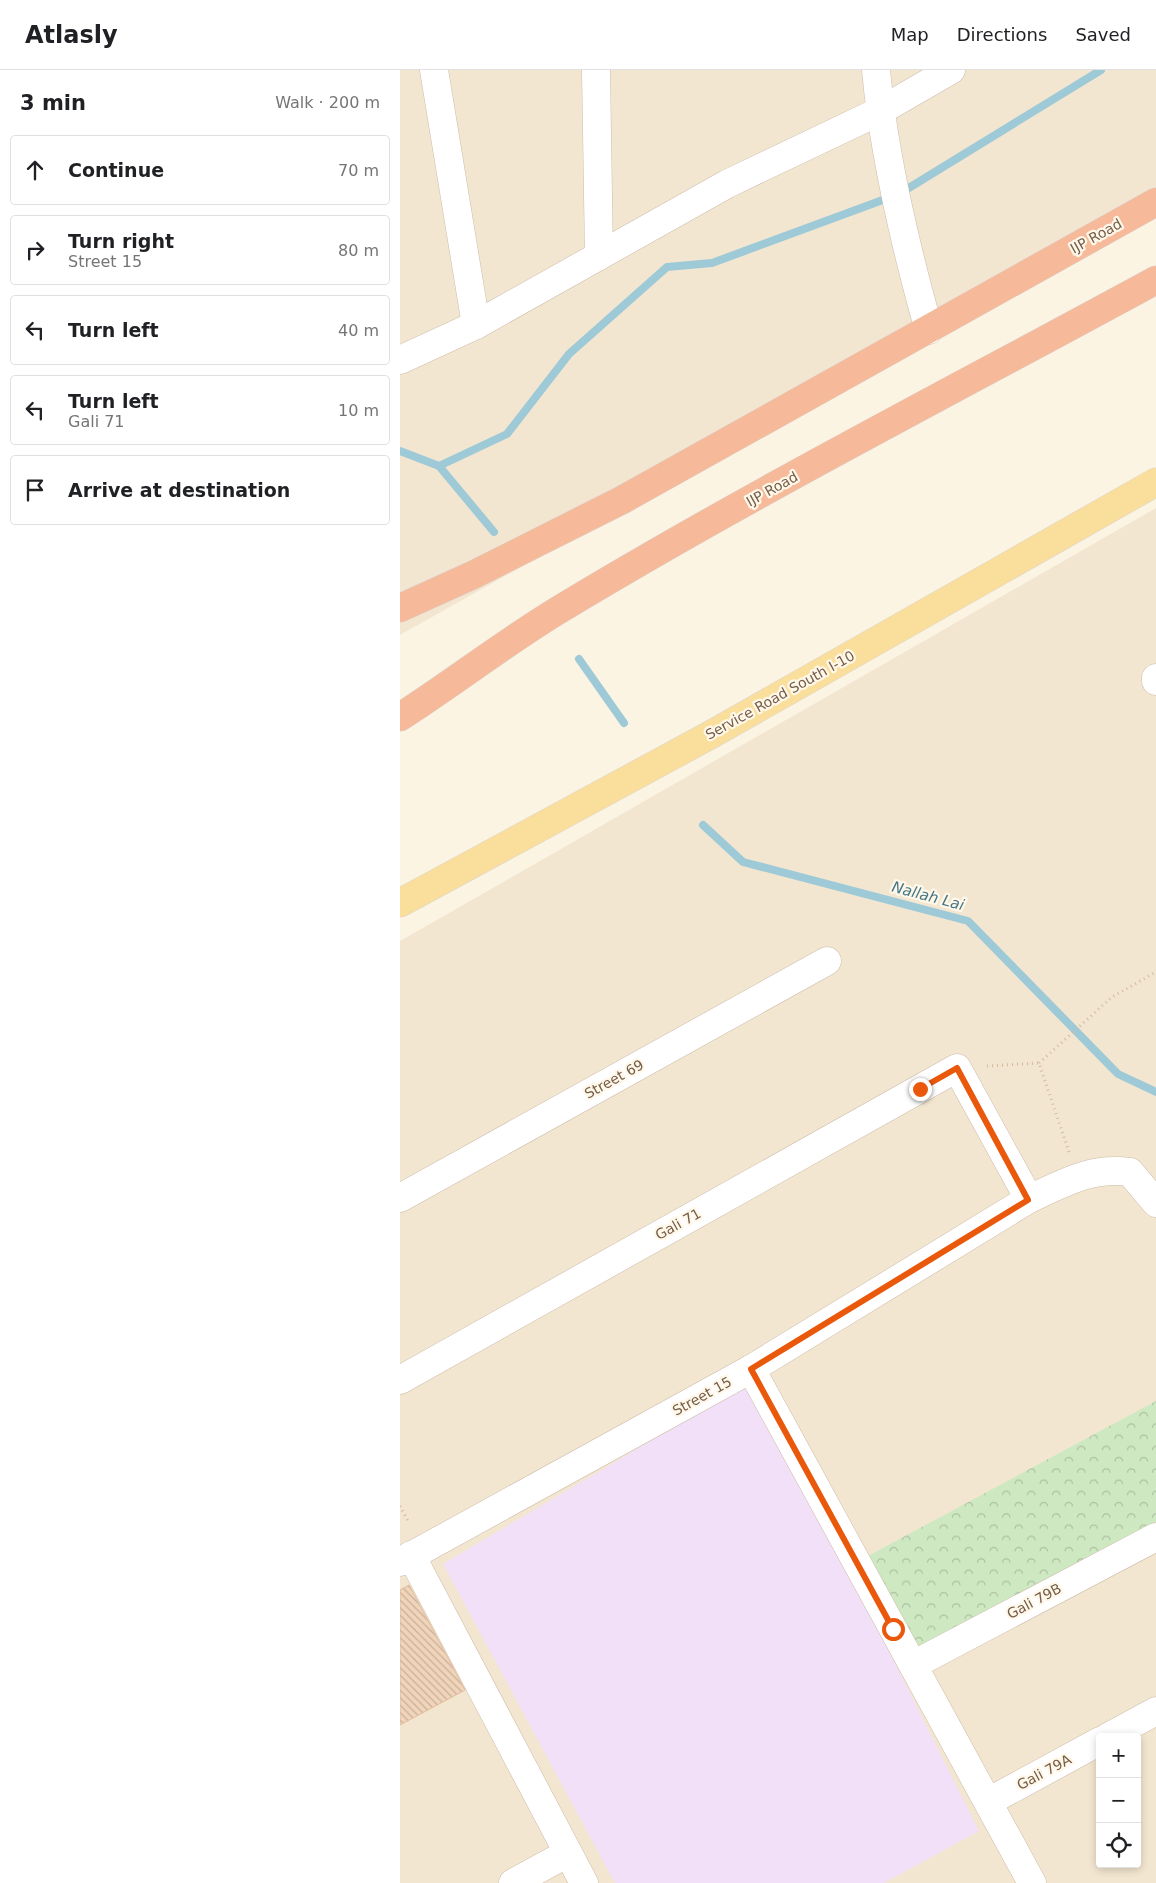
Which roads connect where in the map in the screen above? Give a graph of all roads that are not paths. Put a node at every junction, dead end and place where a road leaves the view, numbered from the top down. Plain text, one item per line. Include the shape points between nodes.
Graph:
1 (434, 70) edge
2 (596, 70) edge
3 (876, 70) edge
4 (951, 70) edge
5 (880, 111) junction
6 (1156, 202) edge
7 (599, 256) junction
8 (1156, 280) edge
9 (476, 325) junction
10 (928, 330) junction
11 (400, 360) edge
12 (1156, 482) edge
13 (400, 608) edge
14 (446, 688) junction
15 (400, 695) edge
16 (400, 717) edge
17 (400, 902) edge
18 (827, 961) dead end
19 (400, 1198) edge
20 (1028, 1200) junction
21 (1156, 1203) edge
22 (751, 1369) junction
23 (400, 1380) edge
24 (1156, 1537) edge
25 (406, 1558) edge
26 (912, 1665) junction
27 (1156, 1711) edge
28 (1115, 1733) edge
29 (1096, 1743) edge
30 (988, 1802) junction
31 (568, 1852) junction
32 (514, 1883) edge
33 (584, 1883) edge
34 (1032, 1883) edge

1 - 9 street
2 - 7 street
3 - 5 street
4 - 5 street
5 - 7 street via 727,184
5 - 10 street via 911,266
6 - 10 highway, IJP Road
7 - 9 street
8 - 14 highway, IJP Road via 690,534 556,612
9 - 11 street
10 - 13 highway, IJP Road via 622,500
12 - 17 main road, Service Road South I-10 via 720,729
14 - 15 highway
14 - 16 highway, IJP Road
18 - 19 street, Street 69
20 - 21 street, Street 15 via 1077,1176 1110,1170 1130,1172
20 - 22 street, Street 15
20 - 23 street, Gali 71 via 957,1068
22 - 25 street, Street 15
22 - 26 street
24 - 26 street, Gali 79B
25 - 31 street
26 - 30 street
27 - 28 street
29 - 30 street, Gali 79A
30 - 34 street
31 - 32 street
31 - 33 street

